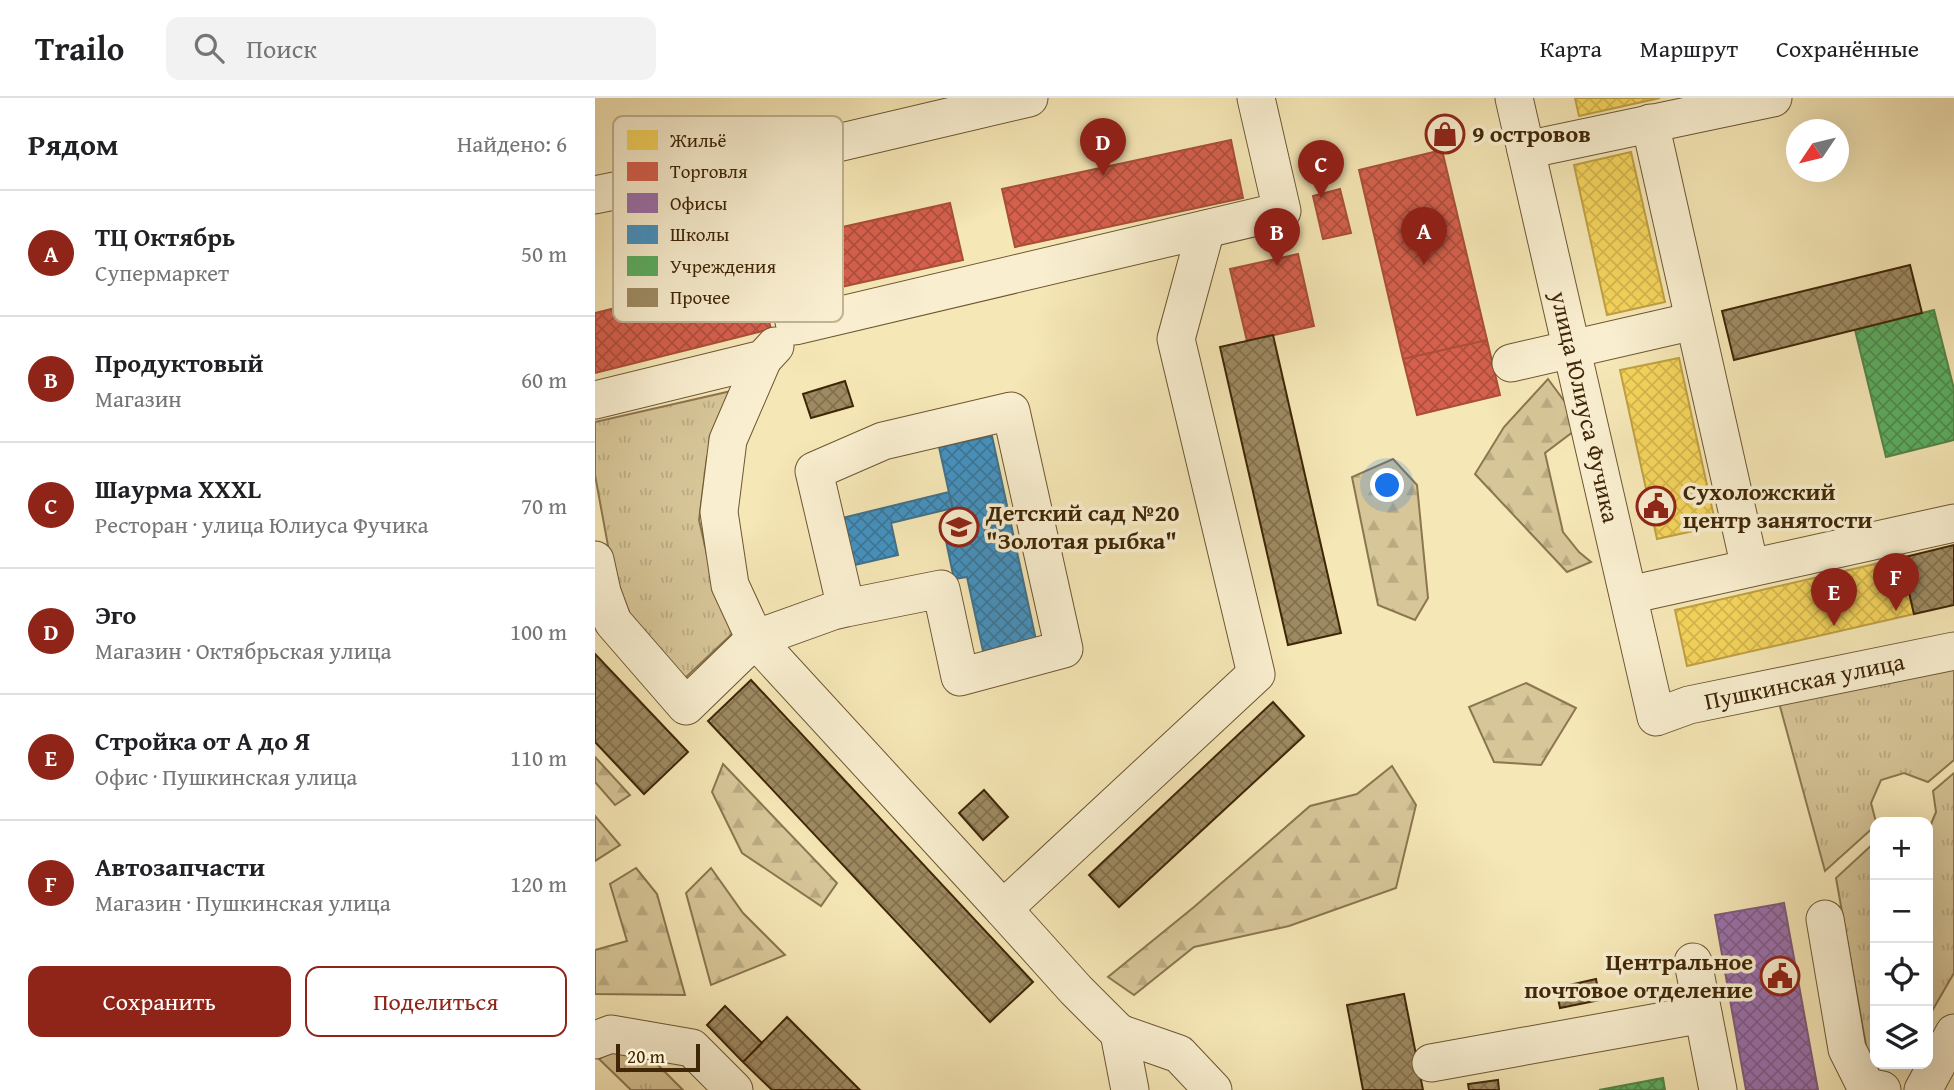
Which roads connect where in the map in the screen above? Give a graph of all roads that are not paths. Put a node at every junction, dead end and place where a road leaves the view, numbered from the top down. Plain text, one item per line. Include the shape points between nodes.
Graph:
1 (1030, 98) edge
2 (1256, 98) edge
3 (1514, 98) edge
4 (1773, 98) edge
5 (1650, 123) junction
6 (843, 142) edge
7 (1526, 150) junction
8 (613, 191) edge
9 (595, 195) edge
10 (1206, 229) junction
11 (843, 315) edge
12 (1695, 321) junction
13 (794, 322) edge
14 (812, 322) edge
15 (795, 326) junction
16 (1572, 349) junction
17 (763, 359) junction
18 (1511, 363) dead end
19 (595, 400) edge
20 (1954, 523) edge
21 (595, 560) edge
22 (1750, 568) junction
23 (1629, 595) junction
24 (846, 608) junction
25 (755, 639) junction
26 (1954, 651) edge
27 (1656, 717) joint
28 (1003, 909) junction
29 (1825, 919) dead end
30 (1693, 962) dead end
31 (1703, 1014) junction
32 (1119, 1033) junction
33 (1954, 1033) edge
34 (595, 1040) edge
35 (1431, 1063) dead end
36 (734, 1090) edge
37 (1130, 1090) edge
38 (1213, 1090) edge
39 (1718, 1090) edge
40 (1882, 1090) edge
41 (1923, 1090) edge

1 - 6 street
2 - 10 street via 1282,211
3 - 7 street, улица Юлиуса Фучика
4 - 5 street
5 - 7 street
5 - 12 street
7 - 16 street, улица Юлиуса Фучика
8 - 9 street
10 - 11 street
10 - 28 street via 1176,339 1256,674
12 - 16 street
12 - 22 street
13 - 15 street
14 - 15 street
15 - 17 street
16 - 18 street
16 - 23 street, улица Юлиуса Фучика
17 - 19 street
17 - 25 street via 728,440 719,512 730,585
20 - 22 street
21 - 25 street via 613,622 686,706
22 - 23 street
23 - 27 street, улица Юлиуса Фучика
24 - 24 street via 814,471 883,441 1011,411 1064,649 960,677 941,589
24 - 25 street
25 - 28 street
26 - 27 street, Пушкинская улица via 1689,705
28 - 32 street
29 - 40 street via 1847,1049 1866,1087
30 - 31 street
31 - 35 street
31 - 39 street
32 - 37 street
32 - 38 street via 1179,1054
33 - 41 street
34 - 36 street via 611,1034 692,1048

